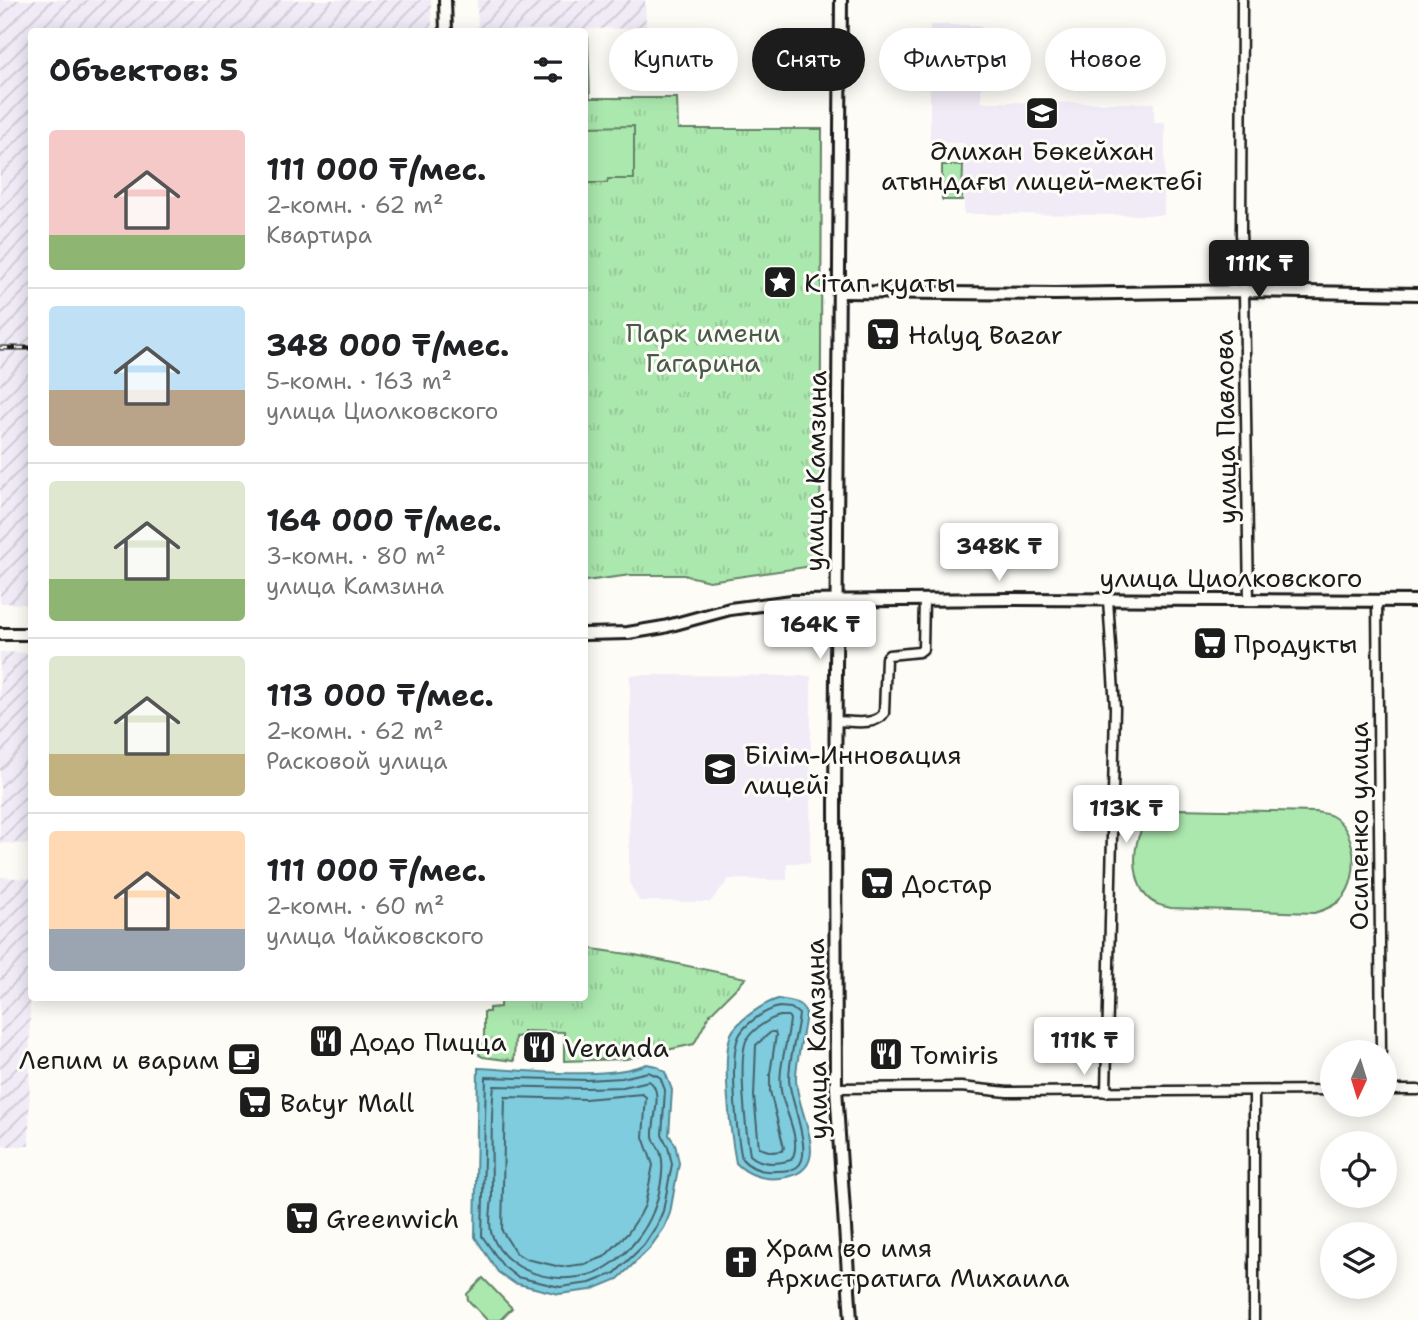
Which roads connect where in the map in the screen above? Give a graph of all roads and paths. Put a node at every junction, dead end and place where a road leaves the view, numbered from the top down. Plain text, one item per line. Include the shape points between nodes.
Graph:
1 (445, 0) edge
2 (841, 0) edge
3 (1242, 0) edge
4 (446, 28) edge
5 (1244, 291) junction
6 (839, 292) junction
7 (1418, 294) edge
8 (836, 599) junction
9 (924, 599) junction
10 (1108, 600) junction
11 (1377, 600) junction
12 (1249, 601) junction
13 (1418, 601) edge
14 (0, 634) edge
15 (28, 634) edge
16 (588, 634) edge
17 (836, 721) junction
18 (1381, 1040) edge
19 (836, 1088) junction
20 (1320, 1090) edge
21 (1397, 1090) edge
22 (1418, 1090) edge
23 (1106, 1091) junction
24 (1254, 1091) junction
25 (852, 1320) edge
26 (1254, 1320) edge

1 - 4 main road
2 - 6 main road, улица Камзина
3 - 5 street, улица Павлова
5 - 6 main road
5 - 7 main road
5 - 12 street, улица Павлова
6 - 8 main road, улица Камзина
8 - 9 main road, улица Циолковского
8 - 16 main road, улица Циолковского via 768,603 664,627
8 - 17 main road, улица Камзина
9 - 10 main road, улица Циолковского
9 - 17 street via 923,649 886,658 881,719
10 - 12 main road, улица Циолковского
10 - 23 street via 1115,708
11 - 12 main road, улица Циолковского
11 - 13 main road, улица Циолковского
11 - 18 street, Осипенко улица
14 - 15 main road
17 - 19 main road, улица Камзина
19 - 23 street
19 - 25 main road, улица Камзина
20 - 24 street
21 - 22 street
23 - 24 street
24 - 26 street

